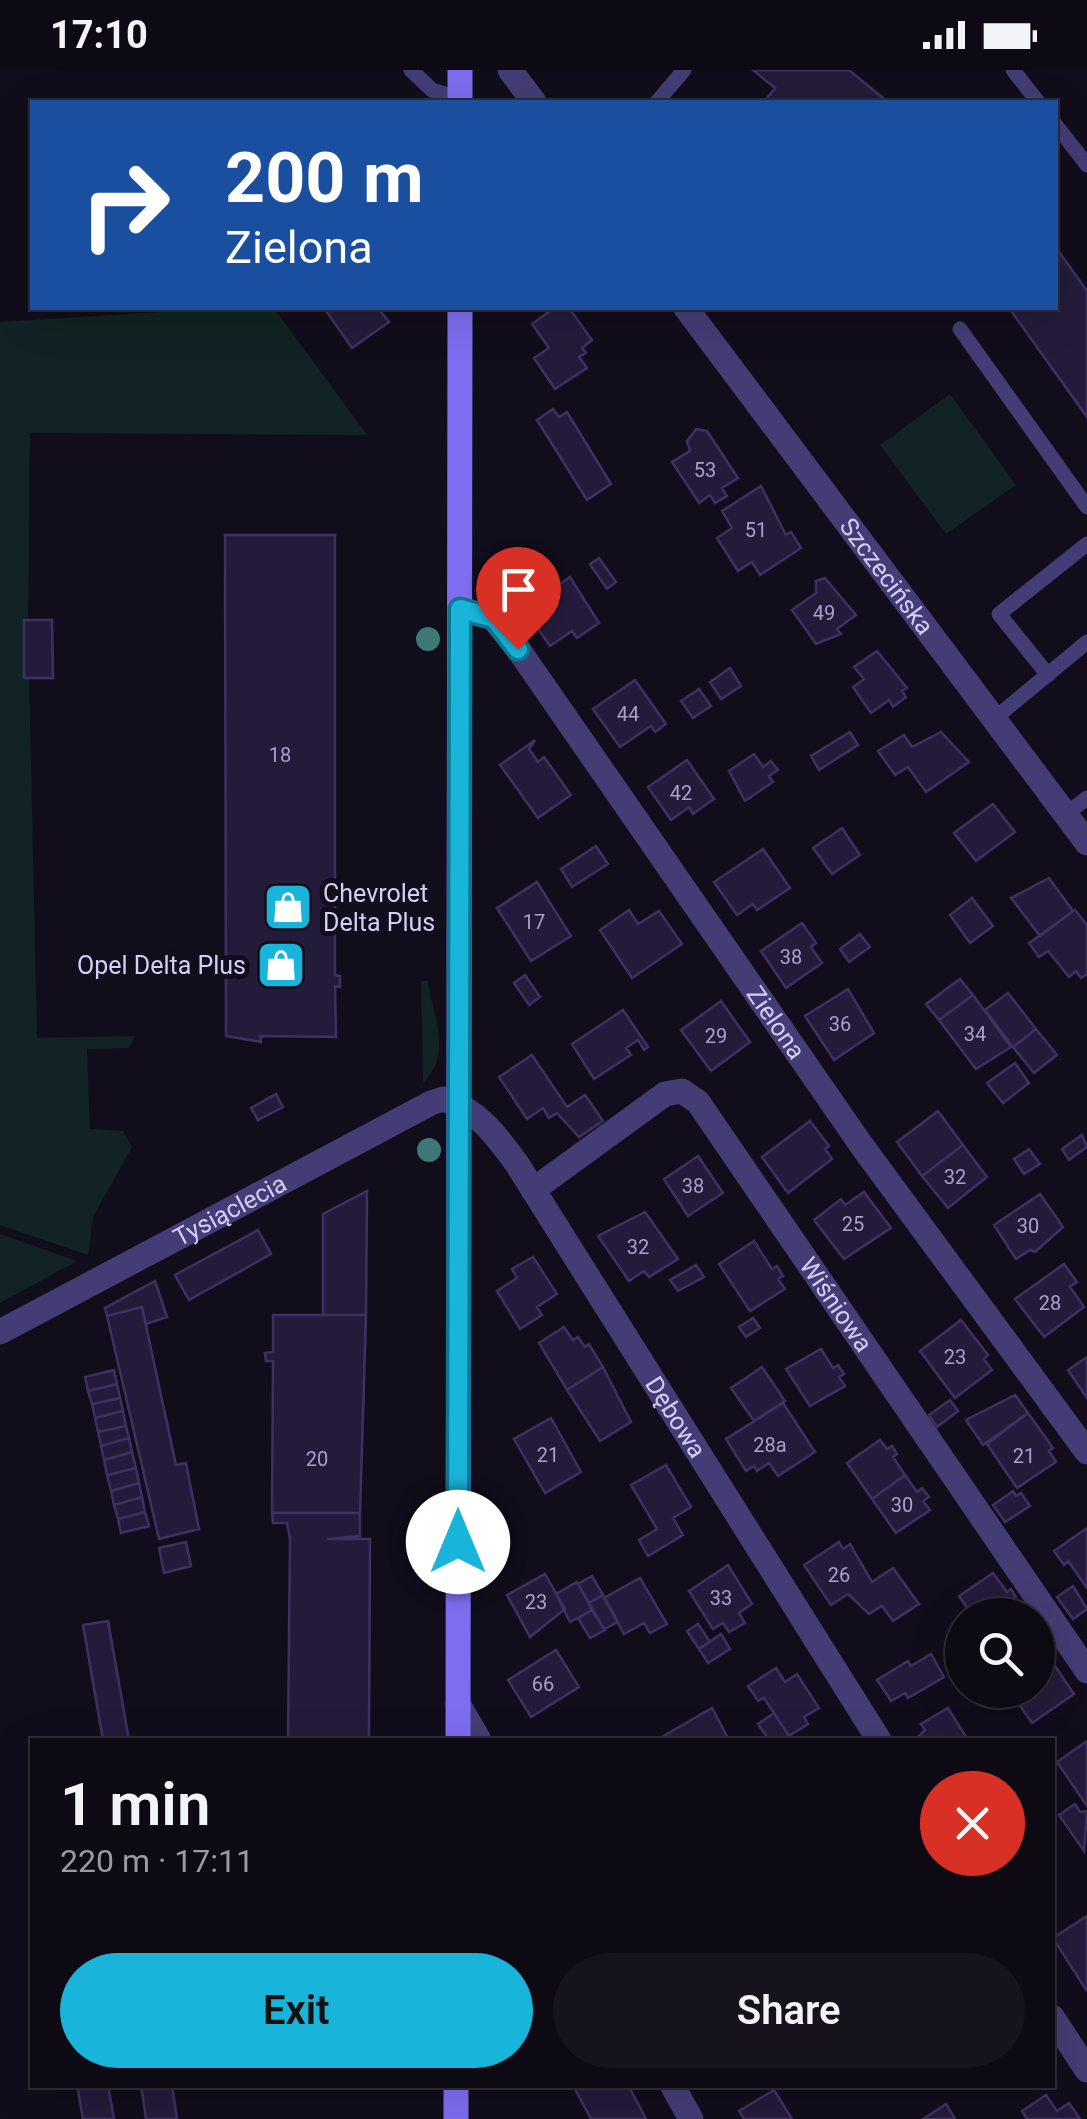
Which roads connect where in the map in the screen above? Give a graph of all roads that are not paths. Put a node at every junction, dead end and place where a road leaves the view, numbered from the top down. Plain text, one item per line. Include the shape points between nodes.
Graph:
1 (411, 70) edge
2 (460, 70) edge
3 (510, 70) edge
4 (684, 70) edge
5 (1013, 70) edge
6 (457, 100) edge
7 (460, 100) edge
8 (532, 100) edge
9 (659, 100) edge
10 (1036, 100) edge
11 (1058, 128) edge
12 (1087, 165) edge
13 (460, 310) edge
14 (687, 310) edge
15 (960, 329) dead end
16 (1087, 507) edge
17 (1087, 544) edge
18 (460, 609) junction
19 (1087, 642) edge
20 (1048, 674) junction
21 (994, 719) junction
22 (1087, 798) edge
23 (1075, 827) edge
24 (458, 1104) junction
25 (533, 1190) junction
26 (0, 1332) edge
27 (1087, 1452) edge
28 (1087, 1671) edge
29 (458, 1704) junction
30 (458, 1738) edge
31 (478, 1738) edge
32 (878, 1738) edge
33 (1055, 2021) edge
34 (1087, 2070) edge
35 (456, 2088) edge
36 (674, 2088) edge
37 (456, 2119) edge
38 (691, 2119) edge

1 - 6 lane via 432,90
2 - 7 main road
3 - 8 street
4 - 9 lane
5 - 10 lane
11 - 12 lane
13 - 18 main road
14 - 21 street, Szczecińska
15 - 16 lane
17 - 20 lane via 999,614
18 - 24 main road
18 - 27 street, Zielona via 494,618 518,649 862,1146
19 - 20 lane
20 - 21 lane
21 - 23 street, Szczecińska
22 - 23 lane
24 - 25 street, Dębowa via 484,1121
24 - 26 street, Tysiąclecia via 430,1103
24 - 29 main road
25 - 28 street, Wiśniowa via 665,1094 682,1091 698,1102
25 - 32 street, Dębowa
29 - 30 main road
29 - 31 street
33 - 34 street
35 - 37 main road
36 - 38 street

